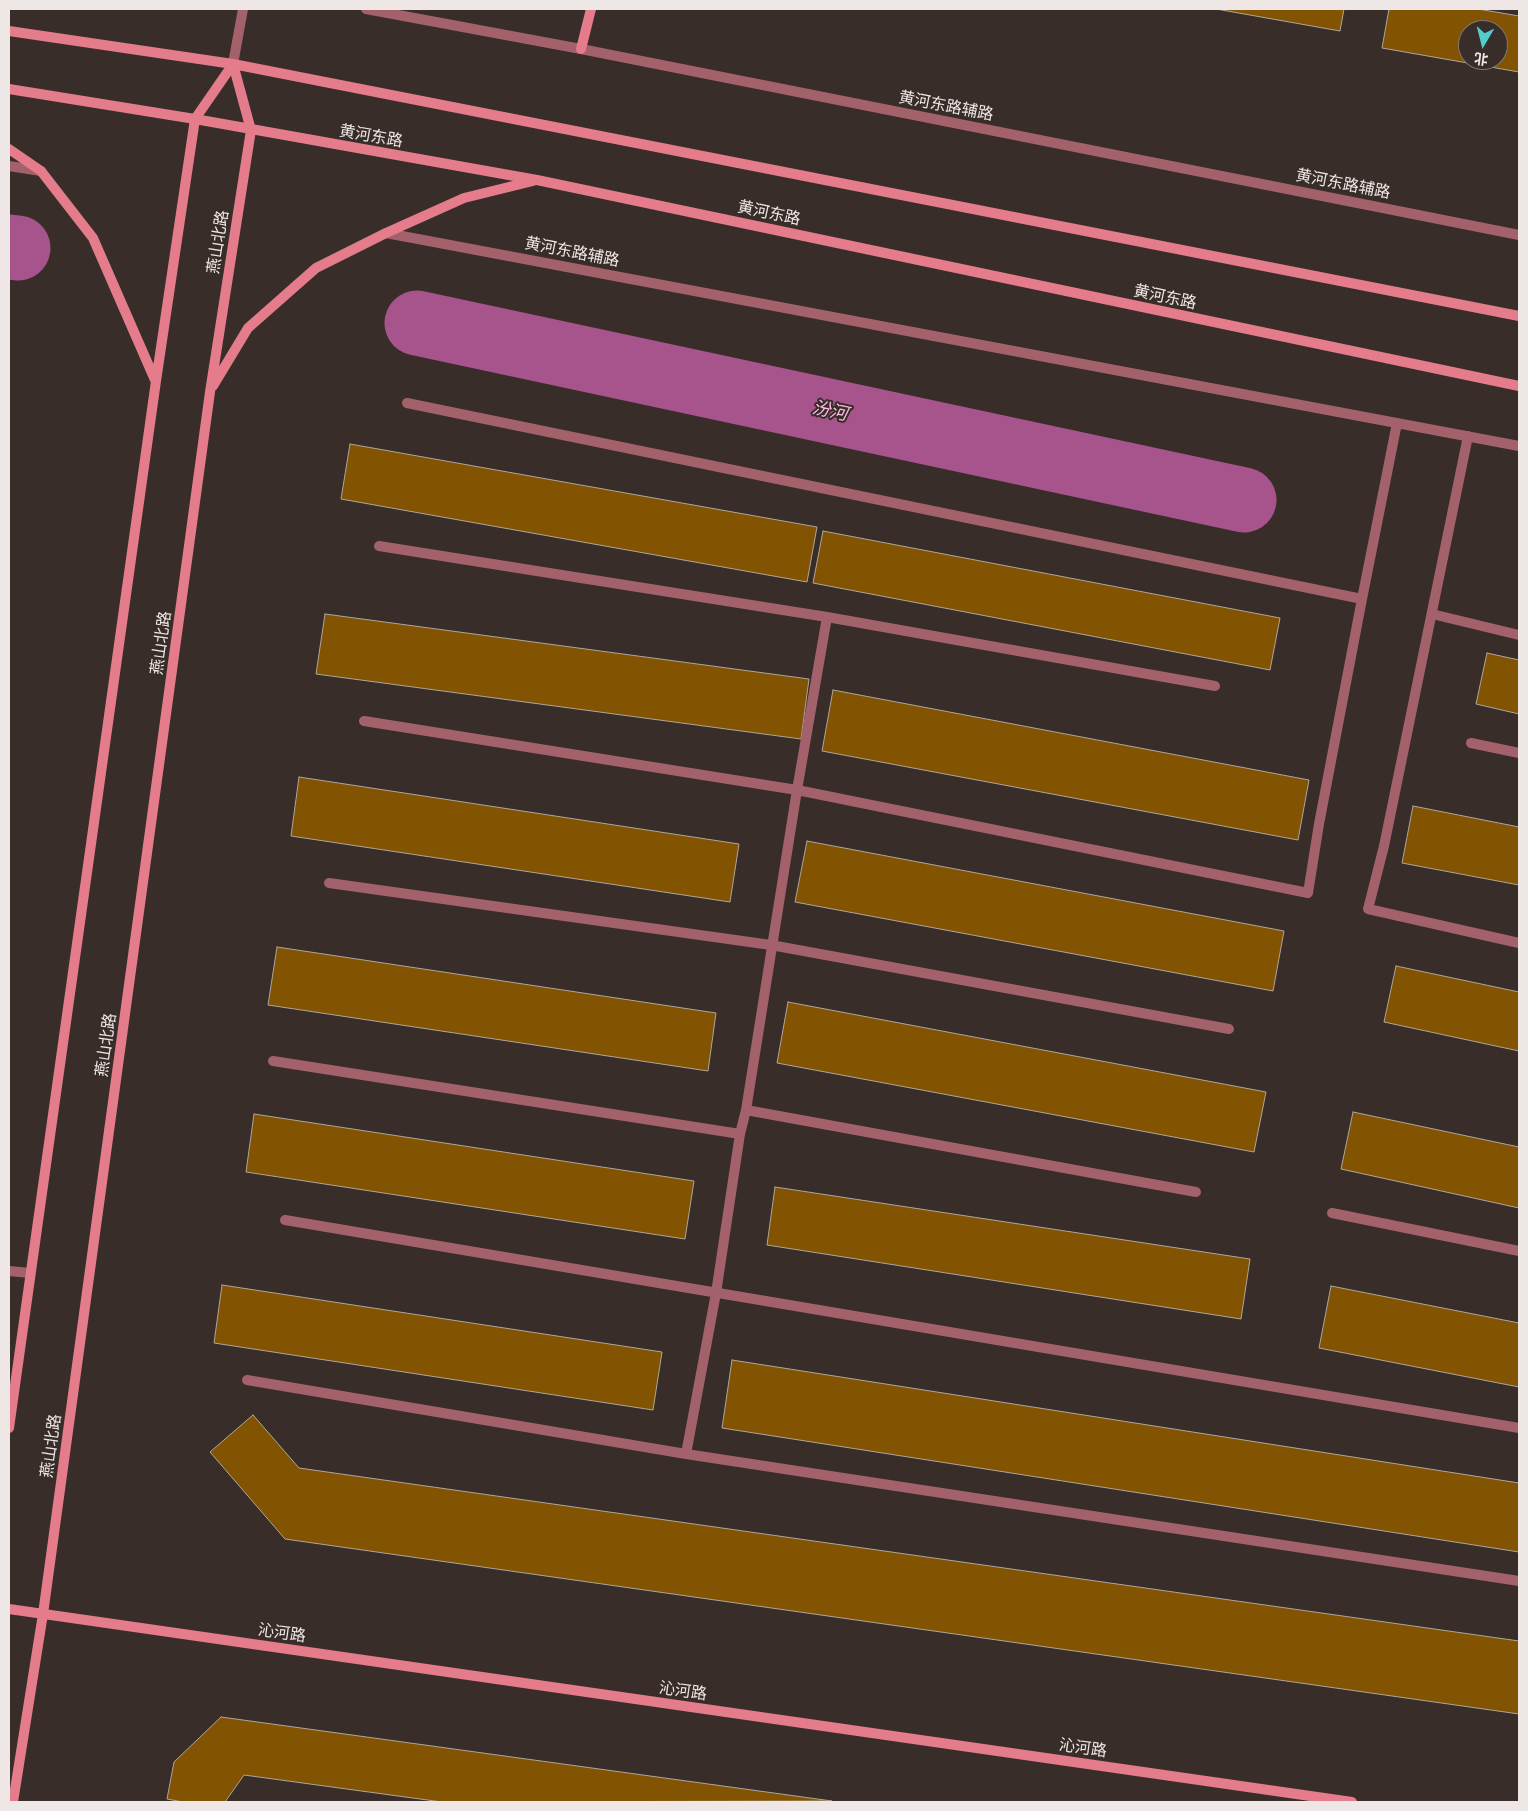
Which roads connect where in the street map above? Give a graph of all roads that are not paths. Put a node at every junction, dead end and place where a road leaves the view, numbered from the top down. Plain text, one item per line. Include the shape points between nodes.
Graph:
1 (243, 9) edge
2 (366, 9) edge
3 (591, 9) edge
4 (9, 31) edge
5 (581, 49) junction
6 (233, 64) junction
7 (9, 89) edge
8 (195, 119) junction
9 (251, 130) junction
10 (9, 150) edge
11 (9, 166) edge
12 (42, 171) junction
13 (537, 180) junction
14 (386, 233) junction
15 (1519, 235) edge
16 (1519, 316) edge
17 (156, 382) junction
18 (1519, 386) edge
19 (210, 392) junction
20 (408, 403) dead end
21 (1397, 423) junction
22 (1468, 436) junction
23 (1519, 446) edge
24 (379, 546) dead end
25 (1362, 599) junction
26 (1432, 614) junction
27 (827, 616) junction
28 (1519, 635) edge
29 (1215, 686) dead end
30 (364, 721) dead end
31 (1471, 743) dead end
32 (1519, 753) edge
33 (797, 790) junction
34 (329, 883) dead end
35 (1519, 943) edge
36 (771, 945) junction
37 (1229, 1029) dead end
38 (273, 1061) dead end
39 (746, 1110) junction
40 (740, 1134) junction
41 (1196, 1192) dead end
42 (1332, 1213) dead end
43 (285, 1220) dead end
44 (1519, 1251) edge
45 (9, 1271) edge
46 (30, 1274) junction
47 (716, 1293) junction
48 (246, 1380) dead end
49 (9, 1428) edge
50 (1519, 1428) edge
51 (686, 1454) junction
52 (1519, 1581) edge
53 (9, 1608) edge
54 (43, 1614) junction
55 (13, 1802) edge
56 (1352, 1802) edge

1 - 6 street
2 - 5 street, 黄河东路辅路
3 - 5 street
4 - 6 street
5 - 15 street, 黄河东路辅路
6 - 8 street
6 - 9 street, 燕山北路
6 - 16 street
7 - 8 street, 黄河东路
8 - 9 street, 黄河东路
8 - 17 street
9 - 13 street, 黄河东路
9 - 19 street, 燕山北路
10 - 12 street
11 - 12 street
12 - 17 street via 92,238
13 - 14 street via 464,198
13 - 18 street, 黄河东路
14 - 19 street via 316,268 248,328
14 - 21 street, 黄河东路辅路
17 - 46 street
19 - 54 street, 燕山北路
20 - 25 street
21 - 22 street, 黄河东路辅路
21 - 25 street
22 - 23 street, 黄河东路辅路
22 - 26 street
24 - 27 street
25 - 33 street via 1308,894
26 - 28 street
26 - 35 street via 1368,909
27 - 29 street
27 - 33 street
30 - 33 street
31 - 32 street
33 - 36 street
34 - 36 street
36 - 37 street
36 - 39 street
38 - 40 street
39 - 40 street
39 - 41 street
40 - 47 street
42 - 44 street
43 - 47 street
45 - 46 street
46 - 49 street
47 - 50 street
47 - 51 street
48 - 51 street
51 - 52 street
53 - 54 street, 沁河路
54 - 55 street, 燕山北路
54 - 56 street, 沁河路

